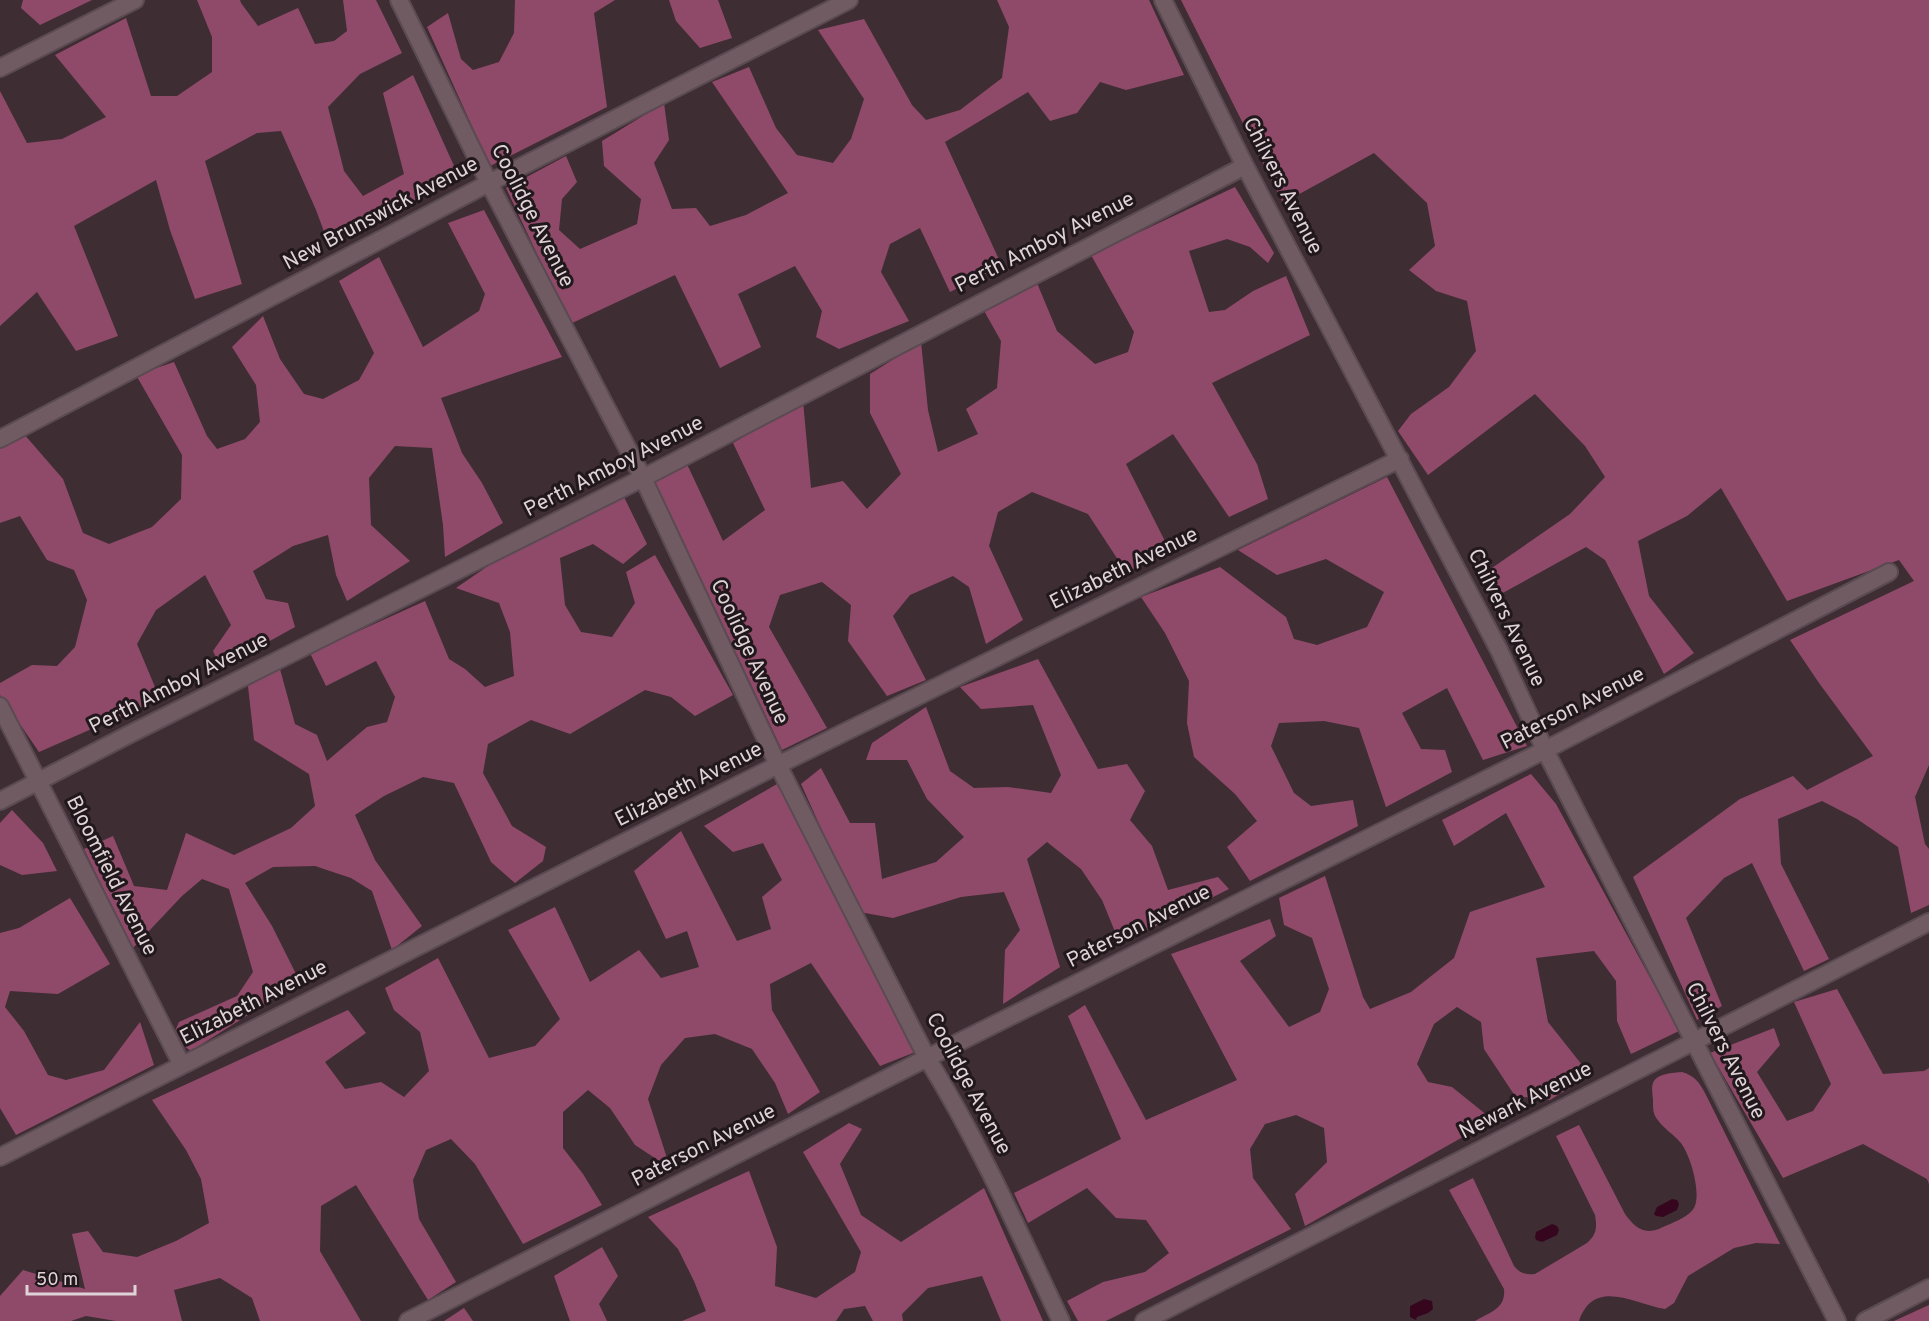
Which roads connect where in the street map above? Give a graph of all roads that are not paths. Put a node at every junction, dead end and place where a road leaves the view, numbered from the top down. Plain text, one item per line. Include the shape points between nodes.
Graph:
1 (135, 0) edge
2 (399, 0) edge
3 (849, 0) edge
4 (1163, 0) edge
5 (0, 68) edge
6 (1245, 166) junction
7 (489, 183) junction
8 (0, 439) edge
9 (1400, 459) junction
10 (643, 478) junction
11 (1889, 572) dead end
12 (0, 706) edge
13 (1545, 750) junction
14 (778, 765) junction
15 (38, 781) junction
16 (0, 801) edge
17 (1929, 922) edge
18 (1695, 1041) junction
19 (927, 1058) junction
20 (182, 1065) junction
21 (0, 1156) edge
22 (1929, 1288) edge
23 (408, 1321) edge
24 (1061, 1321) edge
25 (1144, 1321) edge
26 (1838, 1321) edge
27 (1865, 1321) edge

1 - 5 street
2 - 7 street, Coolidge Avenue
3 - 7 street, New Brunswick Avenue
4 - 6 street, Chilvers Avenue
6 - 9 street, Chilvers Avenue
6 - 10 street, Perth Amboy Avenue
7 - 8 street, New Brunswick Avenue
7 - 10 street, Coolidge Avenue
9 - 13 street, Chilvers Avenue via 1499,650
9 - 14 street, Elizabeth Avenue
10 - 14 street, Coolidge Avenue
10 - 15 street, Perth Amboy Avenue
11 - 13 street, Paterson Avenue
12 - 15 street, Bloomfield Avenue
13 - 18 street, Chilvers Avenue
13 - 19 street, Paterson Avenue
14 - 19 street, Coolidge Avenue
14 - 20 street, Elizabeth Avenue
15 - 16 street, Perth Amboy Avenue
15 - 20 street, Bloomfield Avenue
17 - 18 street, Newark Avenue
18 - 25 street, Newark Avenue
18 - 26 street, Chilvers Avenue
19 - 23 street, Paterson Avenue
19 - 24 street, Coolidge Avenue via 978,1149
20 - 21 street, Elizabeth Avenue
22 - 27 street

